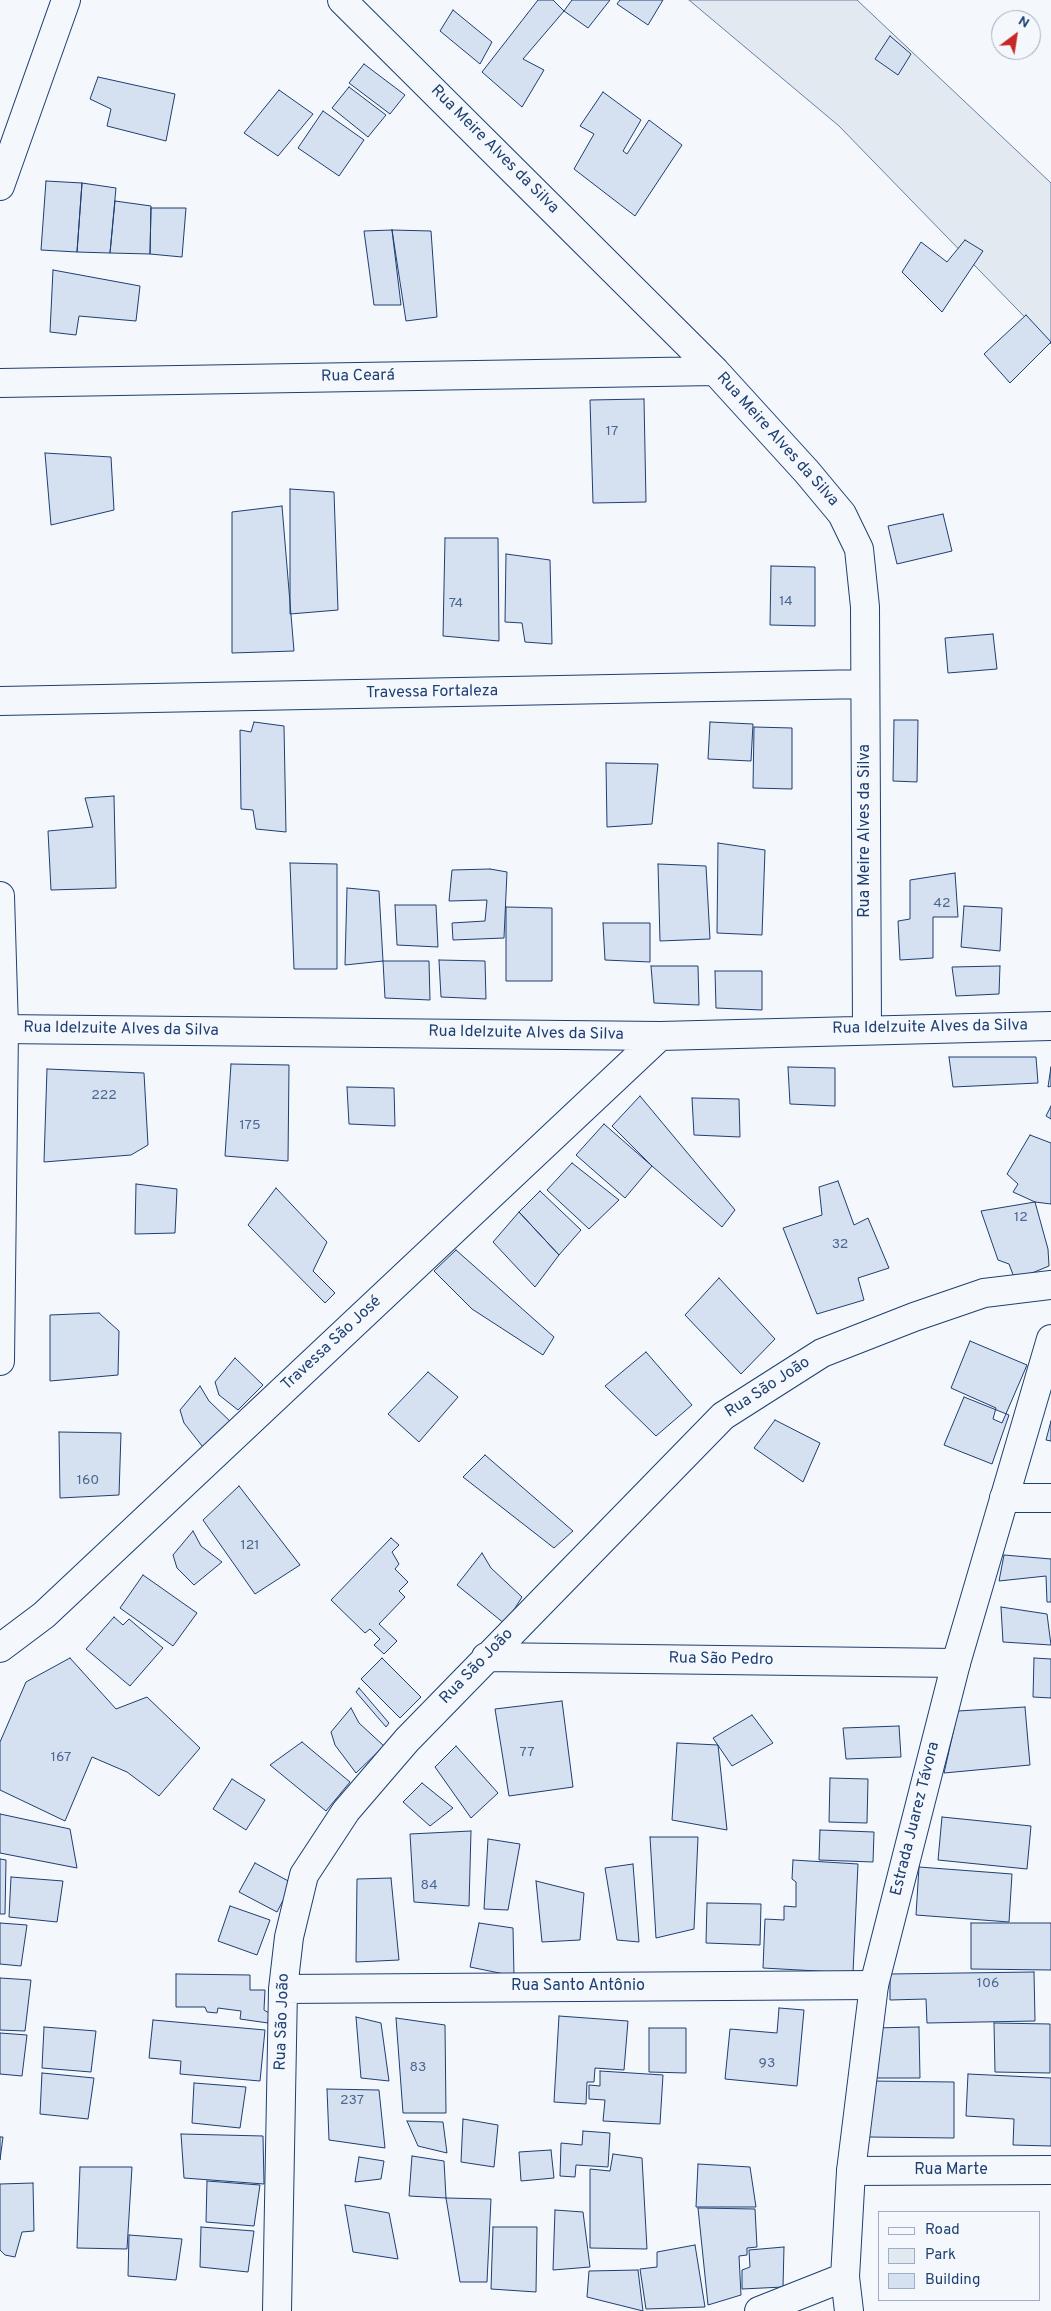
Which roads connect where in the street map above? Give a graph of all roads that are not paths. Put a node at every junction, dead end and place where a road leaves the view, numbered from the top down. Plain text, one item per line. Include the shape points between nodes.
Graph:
1 (66, 0) edge
2 (342, 0) edge
3 (0, 186) edge
4 (716, 371) junction
5 (0, 383) edge
6 (865, 684) junction
7 (0, 700) edge
8 (0, 896) edge
9 (1051, 1026) edge
10 (2, 1029) edge
11 (867, 1029) junction
12 (660, 1036) junction
13 (1051, 1286) edge
14 (1051, 1339) edge
15 (0, 1360) edge
16 (1004, 1498) junction
17 (1051, 1498) edge
18 (0, 1648) edge
19 (486, 1657) junction
20 (956, 1663) junction
21 (874, 1985) junction
22 (282, 1989) junction
23 (1051, 2170) edge
24 (851, 2172) junction
25 (845, 2278) junction
26 (277, 2311) edge
27 (759, 2311) edge
28 (849, 2311) edge

1 - 3 street
2 - 4 street, Rua Meire Alves da Silva
4 - 5 street, Rua Ceará
4 - 6 street, Rua Meire Alves da Silva via 842,514 859,549 865,607
6 - 7 street, Travessa Fortaleza
6 - 11 street, Rua Meire Alves da Silva
8 - 10 street
9 - 11 street, Rua Idelzuite Alves da Silva
10 - 12 street, Rua Idelzuite Alves da Silva
10 - 15 street
11 - 12 street, Rua Idelzuite Alves da Silva
12 - 18 street, Travessa São José via 44,1615
13 - 19 street, Rua São João via 984,1292 822,1353 723,1416
14 - 16 street, Estrada Juarez Távora
16 - 17 street
16 - 20 street, Estrada Juarez Távora
19 - 20 street, Rua São Pedro
19 - 22 street, Rua São João via 407,1740 346,1811 304,1876 289,1937
20 - 21 street, Estrada Juarez Távora
21 - 22 street, Rua Santo Antônio
21 - 24 street, Estrada Juarez Távora
22 - 26 street, Rua São João
23 - 24 street, Rua Marte
24 - 25 street, Estrada Juarez Távora
25 - 27 street
25 - 28 street, Estrada Juarez Távora

